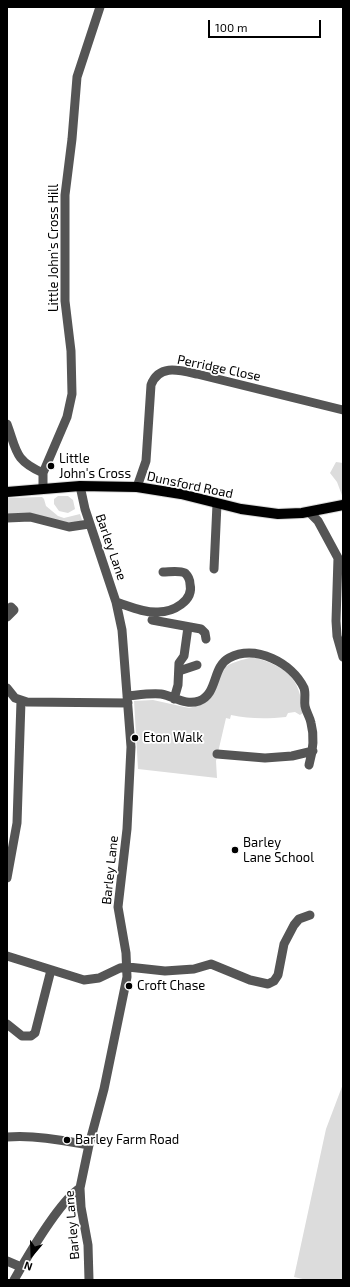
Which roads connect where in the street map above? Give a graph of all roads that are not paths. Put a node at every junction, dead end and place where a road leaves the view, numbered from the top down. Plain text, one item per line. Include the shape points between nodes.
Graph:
1 (100, 7) edge
2 (343, 410) edge
3 (7, 424) edge
4 (43, 473) junction
5 (80, 486) junction
6 (137, 487) junction
7 (43, 488) junction
8 (7, 492) edge
9 (217, 504) junction
10 (343, 505) edge
11 (309, 512) junction
12 (7, 518) edge
13 (89, 524) junction
14 (214, 569) dead end
15 (163, 572) dead end
16 (116, 602) junction
17 (15, 611) dead end
18 (7, 617) edge
19 (152, 620) dead end
20 (188, 627) junction
21 (206, 639) dead end
22 (343, 657) edge
23 (197, 666) dead end
24 (179, 671) junction
25 (7, 688) edge
26 (128, 699) junction
27 (174, 699) junction
28 (21, 701) junction
29 (313, 751) junction
30 (217, 754) dead end
31 (309, 765) dead end
32 (7, 878) edge
33 (310, 915) dead end
34 (7, 956) edge
35 (128, 967) junction
36 (50, 970) junction
37 (7, 1024) edge
38 (7, 1137) edge
39 (89, 1144) junction
40 (80, 1188) junction
41 (7, 1261) edge
42 (21, 1267) junction
43 (14, 1280) edge
44 (89, 1280) edge

1 - 4 street, Little John's Cross Hill via 77,77 65,195 65,301 71,351 72,394 67,417
2 - 6 street, Perridge Close via 190,373 172,370 163,372 155,376 151,385 146,461
3 - 4 street via 15,452 21,461
4 - 7 street, Little John's Cross Hill
5 - 6 main road, Dunsford Road
5 - 7 main road, Dunsford Road
5 - 13 street, Barley Lane
6 - 9 main road, Dunsford Road via 181,494
7 - 8 main road, Dunsford Road
9 - 11 main road, Dunsford Road via 278,514
9 - 14 street
10 - 11 main road, Dunsford Road
11 - 22 street via 318,521 338,558 336,621
12 - 13 street via 30,517 69,527
13 - 16 street, Barley Lane
15 - 16 street via 185,573 189,578 190,596 176,608 157,612
16 - 26 street, Barley Lane via 122,630
17 - 18 street
19 - 20 street
20 - 21 street via 203,630
20 - 24 street
23 - 24 street
24 - 27 street
25 - 28 street
26 - 27 street via 159,694
26 - 28 street
26 - 35 street, Barley Lane via 131,747 128,824 118,896
27 - 29 street via 191,703 204,699 228,658 254,653 266,655 295,676 304,690 305,707 313,734
28 - 32 street via 17,823
29 - 30 street via 265,758
29 - 31 street
33 - 35 street via 299,919 294,925 284,944 278,975 272,983 250,980 211,964 194,969 165,971
34 - 36 street
35 - 36 street via 99,978 84,980
35 - 39 street, Barley Lane via 104,1089
36 - 37 street via 35,1033 31,1036 22,1036
38 - 39 street via 24,1135
39 - 40 street, Barley Lane
40 - 42 street via 72,1193 59,1210
40 - 44 street, Barley Lane via 88,1245
41 - 42 street
42 - 43 street

